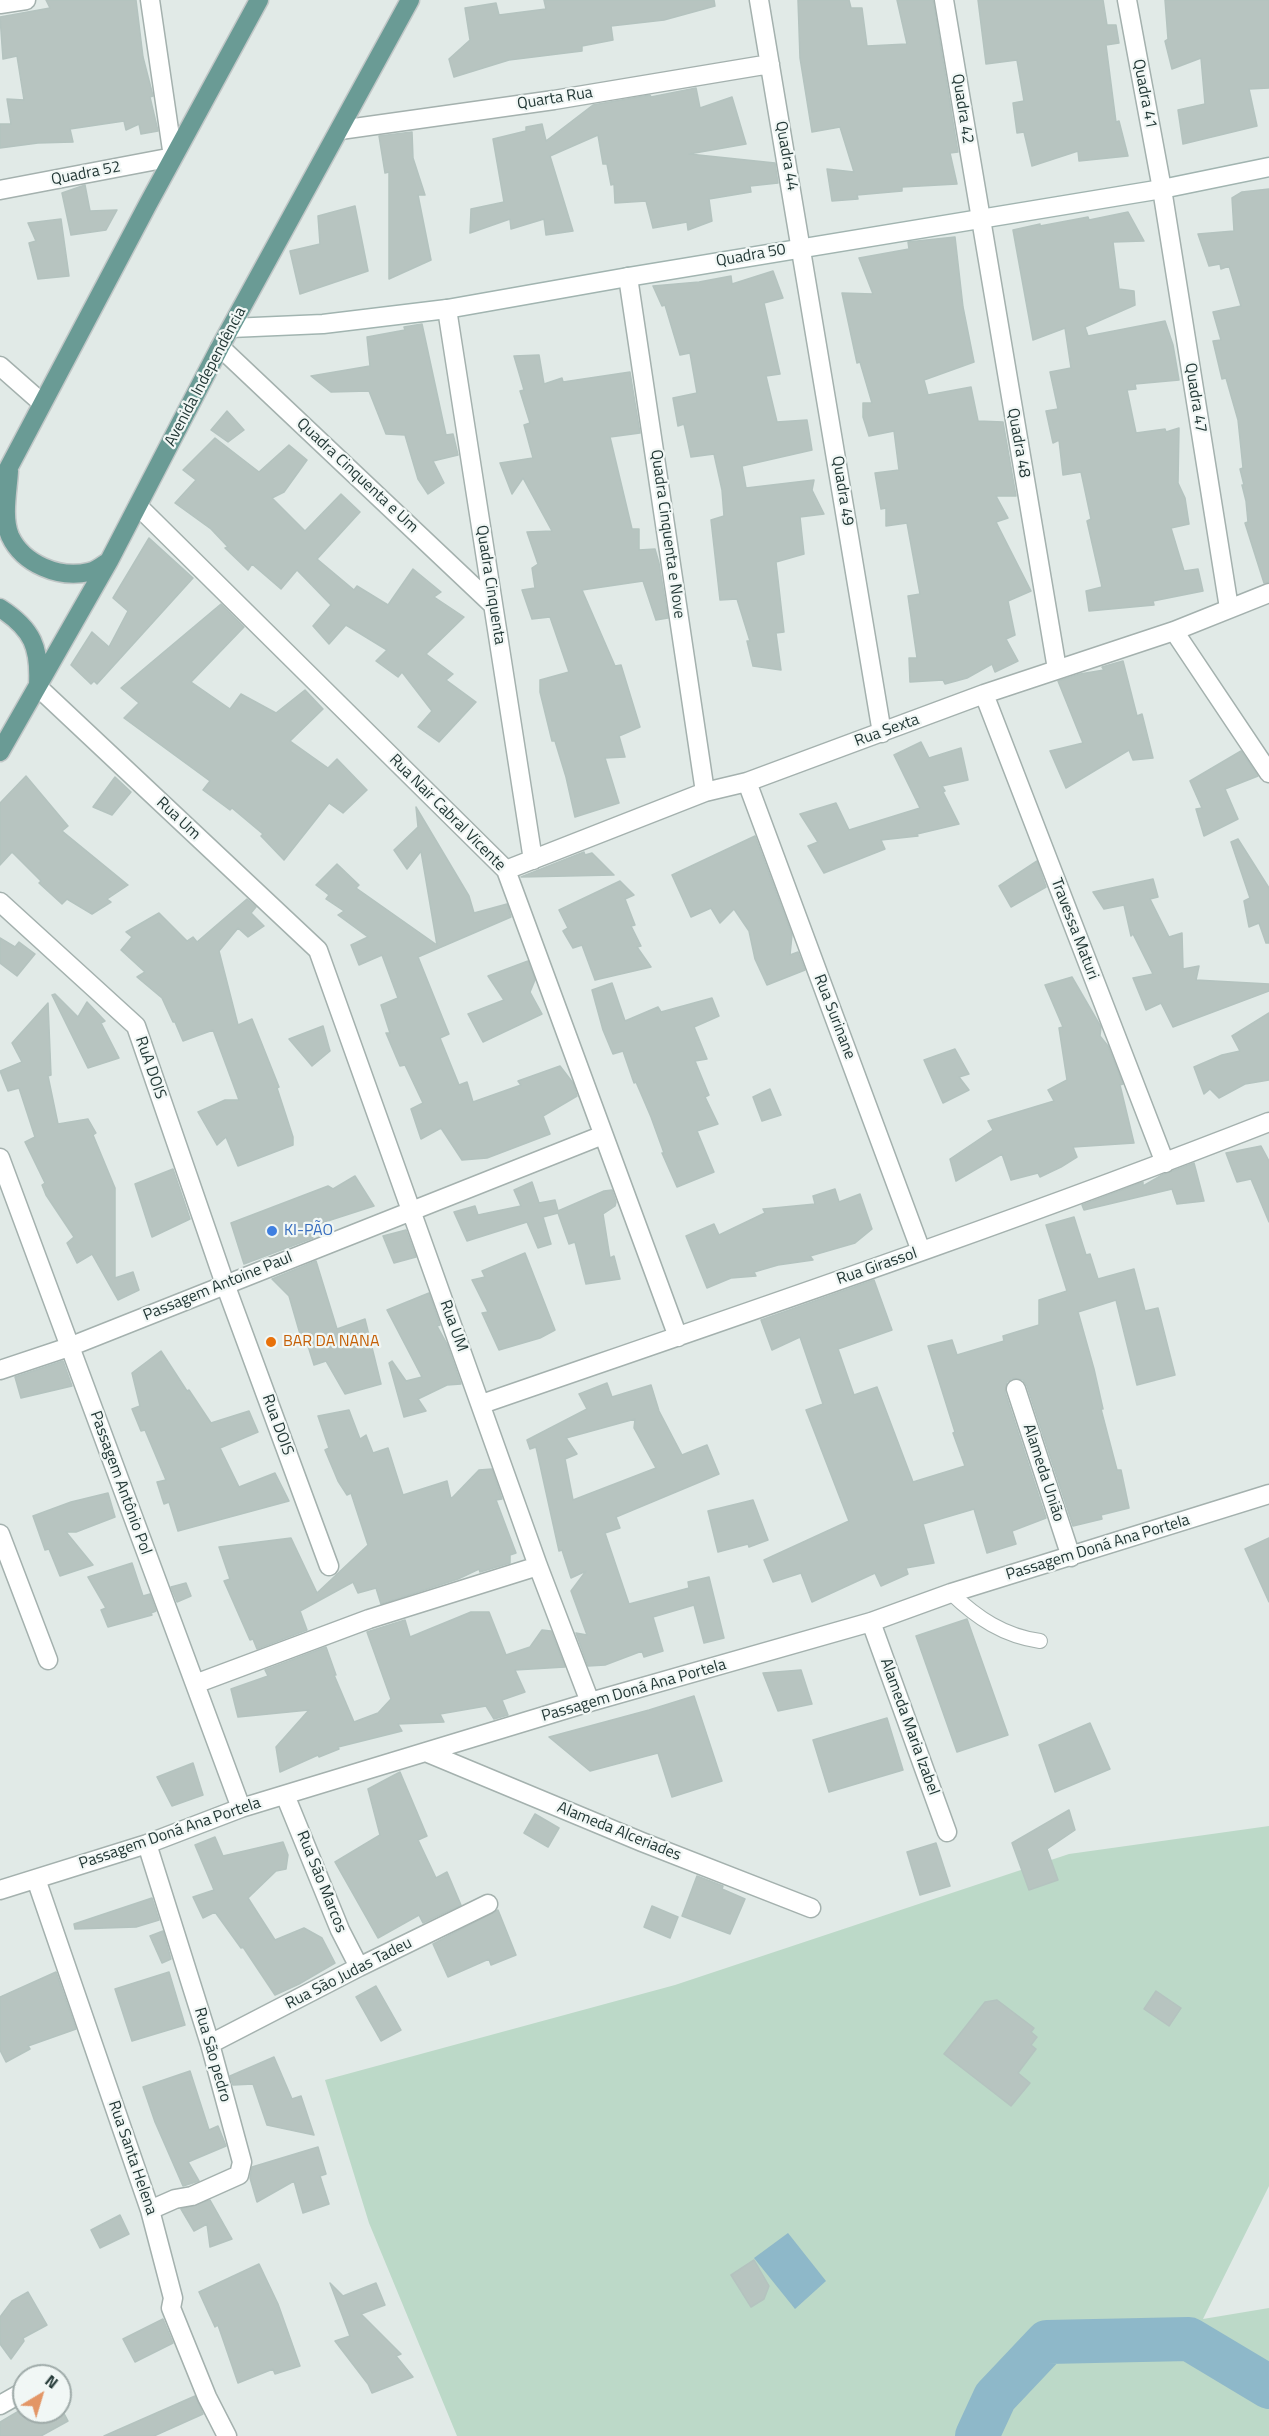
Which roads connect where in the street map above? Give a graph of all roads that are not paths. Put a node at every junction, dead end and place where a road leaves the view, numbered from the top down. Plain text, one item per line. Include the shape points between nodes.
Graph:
1 (26, 0) edge
2 (150, 0) edge
3 (259, 0) edge
4 (410, 0) edge
5 (759, 0) edge
6 (944, 0) edge
7 (1127, 0) edge
8 (0, 4) edge
9 (770, 64) junction
10 (340, 130) junction
11 (173, 157) junction
12 (1269, 167) edge
13 (1162, 189) junction
14 (0, 190) edge
15 (980, 218) junction
16 (802, 248) junction
17 (628, 277) junction
18 (447, 309) junction
19 (231, 328) junction
20 (220, 347) junction
21 (0, 366) edge
22 (42, 403) junction
23 (9, 466) junction
24 (0, 484) edge
25 (138, 506) junction
26 (109, 561) junction
27 (1269, 593) edge
28 (494, 605) junction
29 (0, 608) edge
30 (1229, 608) junction
31 (1174, 631) junction
32 (1057, 669) junction
33 (38, 687) junction
34 (984, 694) junction
35 (882, 734) junction
36 (0, 752) edge
37 (1269, 773) edge
38 (747, 782) junction
39 (705, 792) junction
40 (533, 860) junction
41 (506, 870) junction
42 (0, 902) edge
43 (318, 950) joint
44 (1269, 1122) edge
45 (603, 1135) junction
46 (0, 1158) edge
47 (1165, 1163) junction
48 (411, 1212) junction
49 (921, 1251) junction
50 (225, 1284) junction
51 (678, 1336) junction
52 (69, 1347) junction
53 (0, 1371) edge
54 (1016, 1389) dead end
55 (482, 1404) junction
56 (1269, 1494) edge
57 (0, 1534) edge
58 (1071, 1557) junction
59 (329, 1566) dead end
60 (538, 1566) junction
61 (951, 1593) junction
62 (871, 1622) junction
63 (1040, 1641) dead end
64 (48, 1660) dead end
65 (195, 1684) junction
66 (590, 1702) junction
67 (428, 1753) junction
68 (285, 1795) junction
69 (241, 1808) junction
70 (947, 1832) dead end
71 (147, 1844) junction
72 (36, 1879) junction
73 (0, 1890) edge
74 (488, 1904) dead end
75 (812, 1908) dead end
76 (359, 1967) junction
77 (210, 2044) junction
78 (150, 2210) junction
79 (227, 2436) edge

1 - 8 street
2 - 11 street
3 - 11 main road
4 - 10 main road, Avenida Independência
5 - 9 street, Quadra 44
6 - 15 street, Quadra 42
7 - 13 street, Quadra 41
9 - 10 street, Quarta Rua
9 - 16 street, Quadra 44
10 - 19 main road, Avenida Independência
11 - 14 street, Quadra 52
11 - 22 main road
12 - 13 street, Quadra 50
13 - 15 street, Quadra 50
13 - 30 street, Quadra 47
15 - 16 street, Quadra 50
15 - 32 street, Quadra 48
16 - 17 street, Quadra 50
16 - 35 street, Quadra 49
17 - 18 street, Quadra 50
17 - 39 street, Quadra Cinquenta e Nove
18 - 19 street, Quadra 50 via 322,324
18 - 28 street, Quadra Cinquenta
19 - 20 main road, Avenida Independência
20 - 25 main road, Avenida Independência
20 - 28 street, Quadra Cinquenta e Um
21 - 22 street
22 - 23 main road
23 - 24 main road
23 - 26 main road via 6,518 10,536 24,554 40,567 65,573 90,572
25 - 26 main road, Avenida Independência
25 - 41 street, Rua Nair Cabral Vicente
26 - 33 main road, Avenida Independência
27 - 30 street, Rua Sexta
28 - 40 street, Quadra Cinquenta
29 - 33 main road via 16,618 36,648
30 - 31 street, Rua Sexta
31 - 32 street, Rua Sexta
31 - 37 street
32 - 34 street, Rua Sexta
33 - 36 main road, Avenida Independência
33 - 43 street, Rua Um
34 - 35 street, Rua Sexta
34 - 47 street, Travessa Maturi
35 - 38 street, Rua Sexta
38 - 39 street, Rua Sexta
38 - 49 street, Rua Surinane
39 - 40 street, Rua Sexta
40 - 41 street, Rua Sexta
41 - 45 street, Rua Nair Cabral Vicente
42 - 50 street, RuA DOIS via 136,1026
43 - 48 street, Rua UM
44 - 47 street, Rua Girassol
45 - 48 street, Passagem Antoine Paul
45 - 51 street, Rua Nair Cabral Vicente
46 - 52 street, Passagem Antônio Pol
47 - 49 street, Rua Girassol
48 - 50 street, Passagem Antoine Paul
48 - 55 street, Rua UM
49 - 51 street, Rua Girassol
50 - 52 street, Passagem Antoine Paul
50 - 59 street, Rua DOIS
51 - 55 street, Rua Girassol
52 - 53 street, Passagem Antoine Paul
52 - 65 street, Passagem Antônio Pol
54 - 58 street, Alameda União
55 - 60 street, Rua UM
56 - 58 street, Passagem Doná Ana Portela
57 - 64 street
58 - 61 street, Passagem Doná Ana Portela
60 - 65 street via 369,1619
60 - 66 street, Rua UM
61 - 62 street, Passagem Doná Ana Portela
61 - 63 lane via 987,1624
62 - 66 street, Passagem Doná Ana Portela
62 - 70 street, Alameda Maria Izabel
65 - 69 street, Passagem Antônio Pol
66 - 67 street, Passagem Doná Ana Portela
67 - 68 street, Passagem Doná Ana Portela
67 - 75 street, Alameda Alceriades
68 - 69 street, Passagem Doná Ana Portela
68 - 76 street, Rua São Marcos
69 - 71 street, Passagem Doná Ana Portela
71 - 72 street, Passagem Doná Ana Portela
71 - 77 street, Rua São pedro
72 - 73 street, Passagem Doná Ana Portela
72 - 78 street, Rua Santa Helena
74 - 76 street, Rua São Judas Tadeu
76 - 77 street, Rua São Judas Tadeu
77 - 78 street, Rua São pedro via 242,2169 239,2175 201,2192
78 - 79 street, Rua Santa Helena via 173,2298 171,2308

